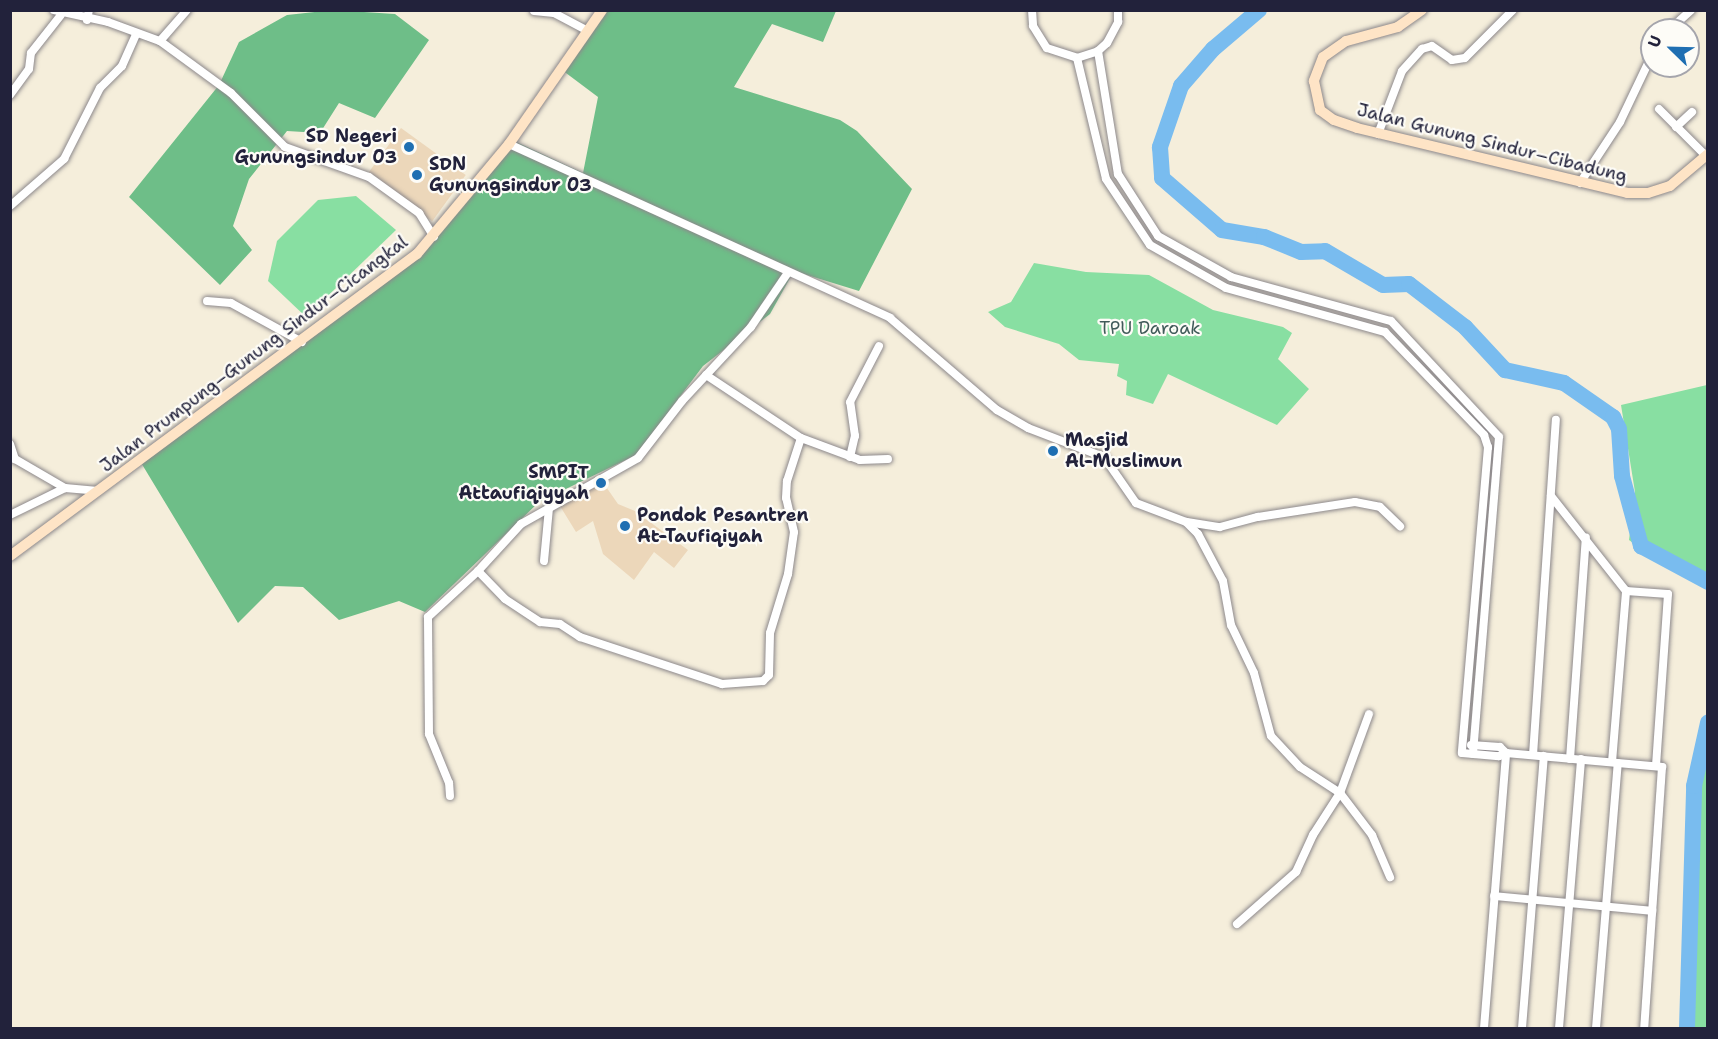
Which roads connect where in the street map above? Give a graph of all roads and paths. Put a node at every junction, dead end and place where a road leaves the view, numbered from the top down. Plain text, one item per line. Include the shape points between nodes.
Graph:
1 (89, 10) edge
2 (188, 10) edge
3 (602, 10) edge
4 (1032, 10) edge
5 (1118, 10) edge
6 (1422, 10) edge
7 (1513, 10) edge
8 (534, 11) edge
9 (58, 13) edge
10 (87, 20) junction
11 (588, 31) junction
12 (136, 35) junction
13 (160, 41) junction
14 (1098, 51) junction
15 (1077, 58) junction
16 (1641, 78) edge
17 (10, 95) edge
18 (1659, 109) dead end
19 (1692, 112) dead end
20 (1677, 127) junction
21 (1378, 134) junction
22 (509, 144) junction
23 (1707, 155) edge
24 (1580, 183) junction
25 (10, 206) edge
26 (434, 237) junction
27 (787, 274) junction
28 (207, 301) dead end
29 (302, 342) junction
30 (879, 346) dead end
31 (706, 375) junction
32 (1556, 420) dead end
33 (801, 438) junction
34 (10, 444) edge
35 (850, 457) junction
36 (888, 459) dead end
37 (65, 488) junction
38 (100, 491) junction
39 (1551, 496) junction
40 (549, 508) junction
41 (10, 515) edge
42 (1186, 522) junction
43 (1400, 526) dead end
44 (1586, 538) junction
45 (10, 556) edge
46 (544, 561) dead end
47 (478, 571) junction
48 (1626, 591) junction
49 (1369, 714) dead end
50 (1462, 744) junction
51 (1474, 745) junction
52 (1506, 753) junction
53 (1473, 754) junction
54 (1533, 755) junction
55 (1544, 756) junction
56 (1570, 759) junction
57 (1581, 759) junction
58 (1615, 762) junction
59 (1656, 766) junction
60 (1340, 793) junction
61 (450, 796) dead end
62 (1390, 877) dead end
63 (1494, 896) junction
64 (1532, 899) junction
65 (1570, 903) junction
66 (1606, 907) junction
67 (1652, 911) junction
68 (1237, 924) dead end
69 (1484, 1029) edge
70 (1522, 1029) edge
71 (1559, 1029) edge
72 (1596, 1029) edge
73 (1644, 1029) edge

1 - 10 street
2 - 13 street
3 - 11 main road, Jalan Prumpung–Gunung Sindur–Cicangkal
4 - 15 street via 1033,26 1047,48
5 - 14 street via 1114,33
6 - 21 main road, Jalan Gunung Sindur–Cibadung via 1398,27 1346,41 1318,64 1313,91 1320,110 1334,120
7 - 21 street via 1465,58 1452,60 1432,46 1422,49 1402,71
8 - 11 street via 554,13
9 - 10 street
9 - 17 street via 31,53 29,69
10 - 12 street via 108,22
11 - 22 main road, Jalan Prumpung–Gunung Sindur–Cicangkal
12 - 13 street
12 - 25 street via 122,66 100,88 64,159 47,178
13 - 26 street via 231,93 285,147 369,177 419,213
14 - 15 street
14 - 51 street via 1118,174 1158,236 1231,277 1390,321 1499,437
15 - 50 street via 1106,179 1150,245 1226,288 1385,332 1484,435 1488,447
16 - 24 street via 1620,122
18 - 20 street
19 - 20 street
20 - 23 street
21 - 24 main road, Jalan Gunung Sindur–Cibadung
22 - 26 main road, Jalan Prumpung–Gunung Sindur–Cicangkal
22 - 27 street
23 - 24 main road, Jalan Gunung Sindur–Cibadung via 1680,181 1648,193
26 - 29 main road, Jalan Prumpung–Gunung Sindur–Cicangkal via 392,275
27 - 31 street via 751,327
27 - 42 street via 848,296 890,318 997,410 1028,428 1104,458 1136,503
28 - 29 street via 231,303
29 - 38 main road, Jalan Prumpung–Gunung Sindur–Cicangkal
30 - 35 street via 850,402 855,436
31 - 33 street
31 - 40 street via 638,458
32 - 39 street
33 - 35 street
33 - 47 street via 787,481 786,498 794,532 788,574 770,633 769,675 763,681 722,684 580,637 560,624 540,622 505,599
34 - 37 street via 15,459
35 - 36 street via 868,462
37 - 38 street
37 - 41 street
38 - 45 main road, Jalan Prumpung–Gunung Sindur–Cicangkal
39 - 44 street
39 - 54 street
40 - 46 street
40 - 47 street via 521,524
42 - 43 street via 1220,527 1355,502 1380,507
42 - 60 street via 1198,534 1223,580 1231,625 1254,673 1271,736 1300,767
44 - 48 street
44 - 56 street
47 - 61 street via 428,617 426,626 431,685 429,734 449,783
48 - 58 street
48 - 59 street via 1668,594
49 - 60 street
50 - 51 street
50 - 53 street via 1462,753
51 - 52 street via 1500,747
51 - 53 street
52 - 53 street
52 - 54 street
52 - 63 street
54 - 55 street
55 - 56 street
55 - 64 street
56 - 57 street
57 - 58 street
57 - 65 street
58 - 59 street
58 - 66 street
59 - 67 street via 1662,767
60 - 62 street via 1372,835
60 - 68 street via 1312,835 1296,872
63 - 64 street
63 - 69 street
64 - 65 street
64 - 70 street
65 - 66 street
65 - 71 street
66 - 67 street
66 - 72 street
67 - 73 street

